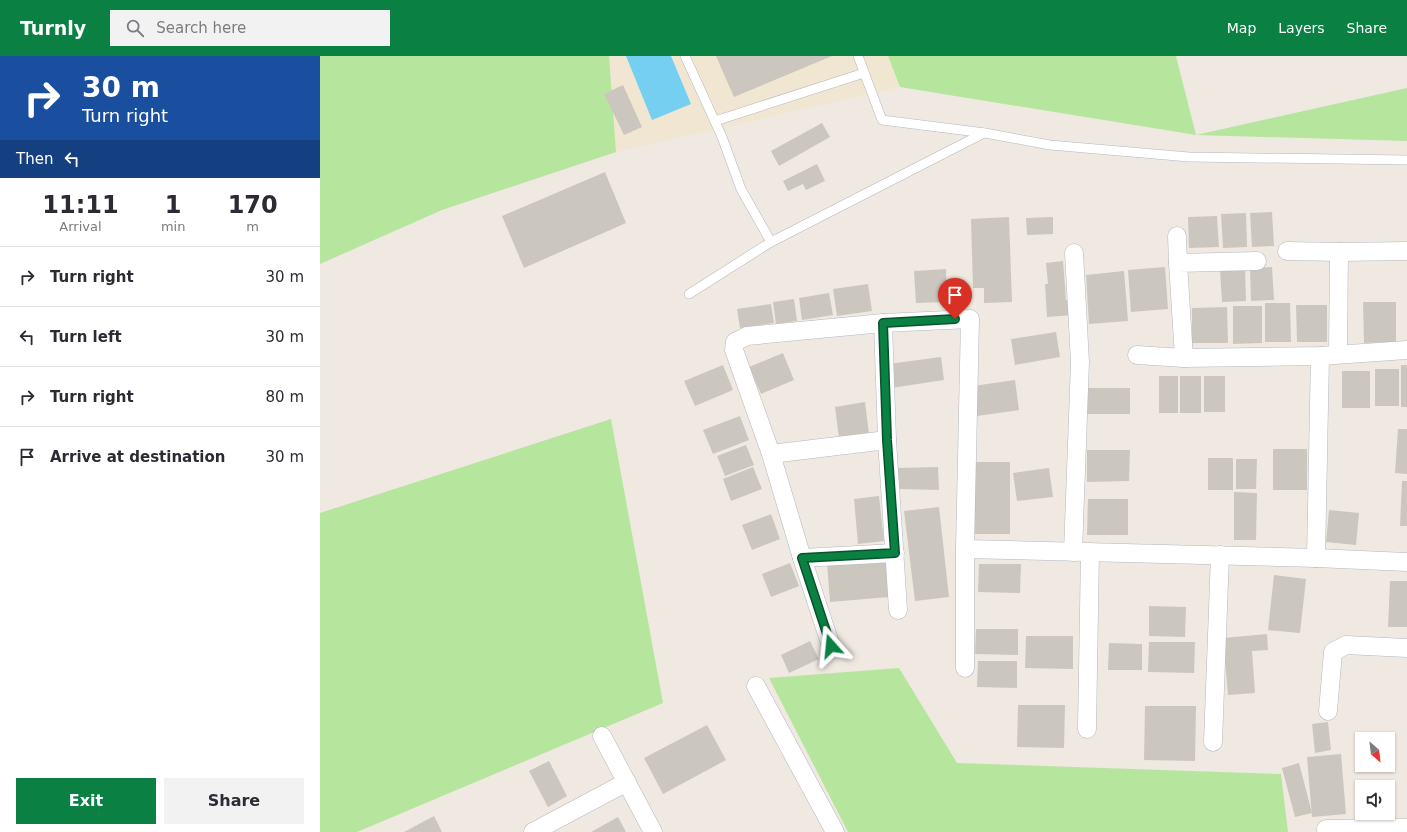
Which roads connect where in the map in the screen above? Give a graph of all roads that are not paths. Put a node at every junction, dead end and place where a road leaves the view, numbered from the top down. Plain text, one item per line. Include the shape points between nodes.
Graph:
1 (685, 56) edge
2 (858, 56) edge
3 (864, 73) junction
4 (715, 121) junction
5 (985, 133) junction
6 (1407, 160) edge
7 (1177, 236) dead end
8 (771, 242) junction
9 (1287, 251) dead end
10 (1407, 251) edge
11 (1339, 252) junction
12 (1074, 253) dead end
13 (1258, 261) dead end
14 (1178, 263) junction
15 (689, 294) dead end
16 (883, 323) junction
17 (1407, 350) edge
18 (1338, 354) junction
19 (1137, 355) dead end
20 (1320, 356) junction
21 (1184, 358) junction
22 (887, 440) junction
23 (771, 454) junction
24 (965, 549) junction
25 (1072, 552) junction
26 (1090, 552) junction
27 (895, 553) junction
28 (1220, 555) junction
29 (802, 558) junction
30 (1316, 558) junction
31 (1407, 562) edge
32 (898, 610) dead end
33 (831, 646) dead end
34 (1407, 648) edge
35 (965, 668) dead end
36 (756, 686) dead end
37 (1328, 711) dead end
38 (1087, 729) dead end
39 (602, 736) dead end
40 (1213, 742) dead end
41 (627, 782) junction
42 (1407, 828) edge
43 (1326, 829) dead end
44 (533, 832) edge
45 (653, 832) edge
46 (835, 832) edge

1 - 4 lane
2 - 3 lane
3 - 4 lane
3 - 5 lane via 882,120
4 - 8 lane via 741,189
5 - 6 lane via 1050,145 1189,157
5 - 8 lane
7 - 14 street
8 - 15 lane
9 - 11 street
10 - 11 street
11 - 18 street
12 - 25 street via 1080,362
13 - 14 street
14 - 21 street
16 - 22 street
16 - 23 street via 747,336 735,342 734,350
16 - 24 street via 970,319
17 - 18 street
18 - 20 street
19 - 21 street
20 - 21 street
20 - 30 street
22 - 23 street
22 - 27 street
23 - 29 street
24 - 25 street
24 - 35 street
25 - 26 street
26 - 28 street
26 - 38 street
27 - 29 street
27 - 32 street
28 - 30 street
28 - 40 street
29 - 33 street
30 - 31 street
34 - 37 street via 1346,645 1333,652
36 - 46 street
39 - 41 street
41 - 44 street
41 - 45 street
42 - 43 street

